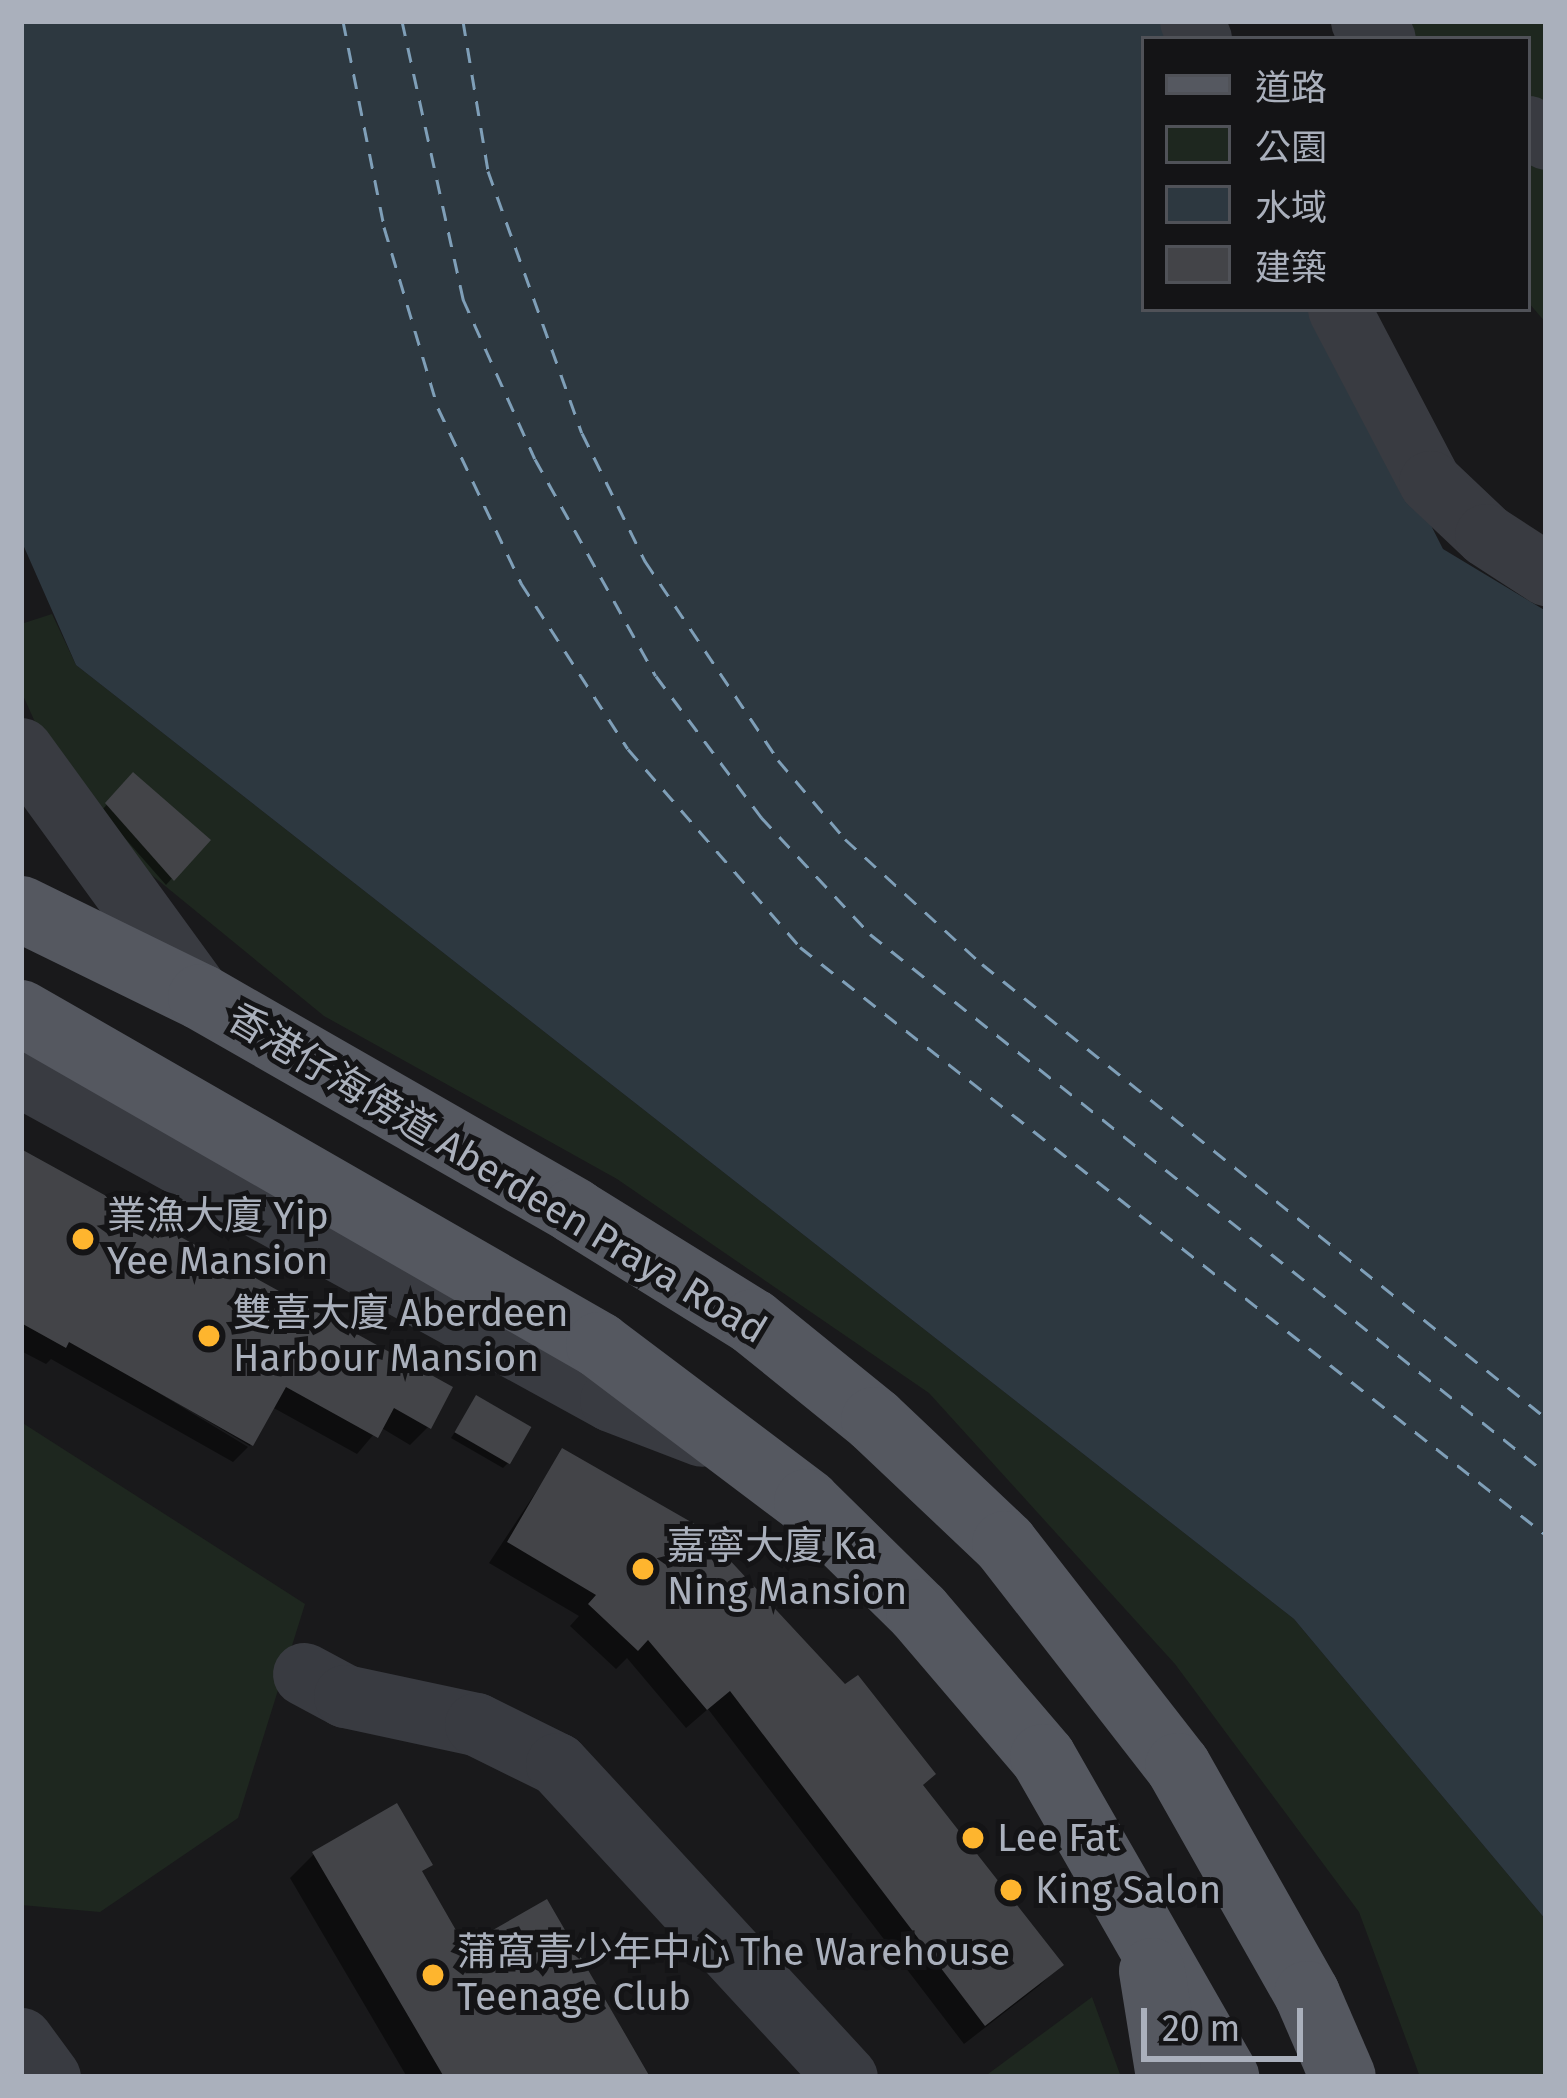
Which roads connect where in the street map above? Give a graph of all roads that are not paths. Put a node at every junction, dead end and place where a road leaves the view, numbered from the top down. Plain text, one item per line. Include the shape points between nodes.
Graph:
1 (1341, 312) edge
2 (1546, 574) edge
3 (21, 749) edge
4 (21, 909) edge
5 (201, 997) junction
6 (21, 1013) edge
7 (21, 1076) edge
8 (743, 1451) junction
9 (304, 1674) dead end
10 (1145, 1925) junction
11 (21, 2039) edge
12 (49, 2077) edge
13 (846, 2077) edge
14 (1169, 2077) edge
15 (1226, 2077) edge
16 (1343, 2077) edge

1 - 2 street via 1430,482 1486,535
3 - 5 street
4 - 5 main road, 香港仔海傍道 Aberdeen Praya Road
5 - 16 main road, 香港仔海傍道 Aberdeen Praya Road via 754,1322 890,1436 1004,1544 1178,1766 1307,1994
6 - 8 main road via 526,1300
7 - 8 street via 611,1400
8 - 10 main road via 903,1597 998,1702 1086,1822
9 - 13 street via 345,1696 476,1724 557,1764
10 - 14 main road
10 - 15 main road
11 - 12 street

